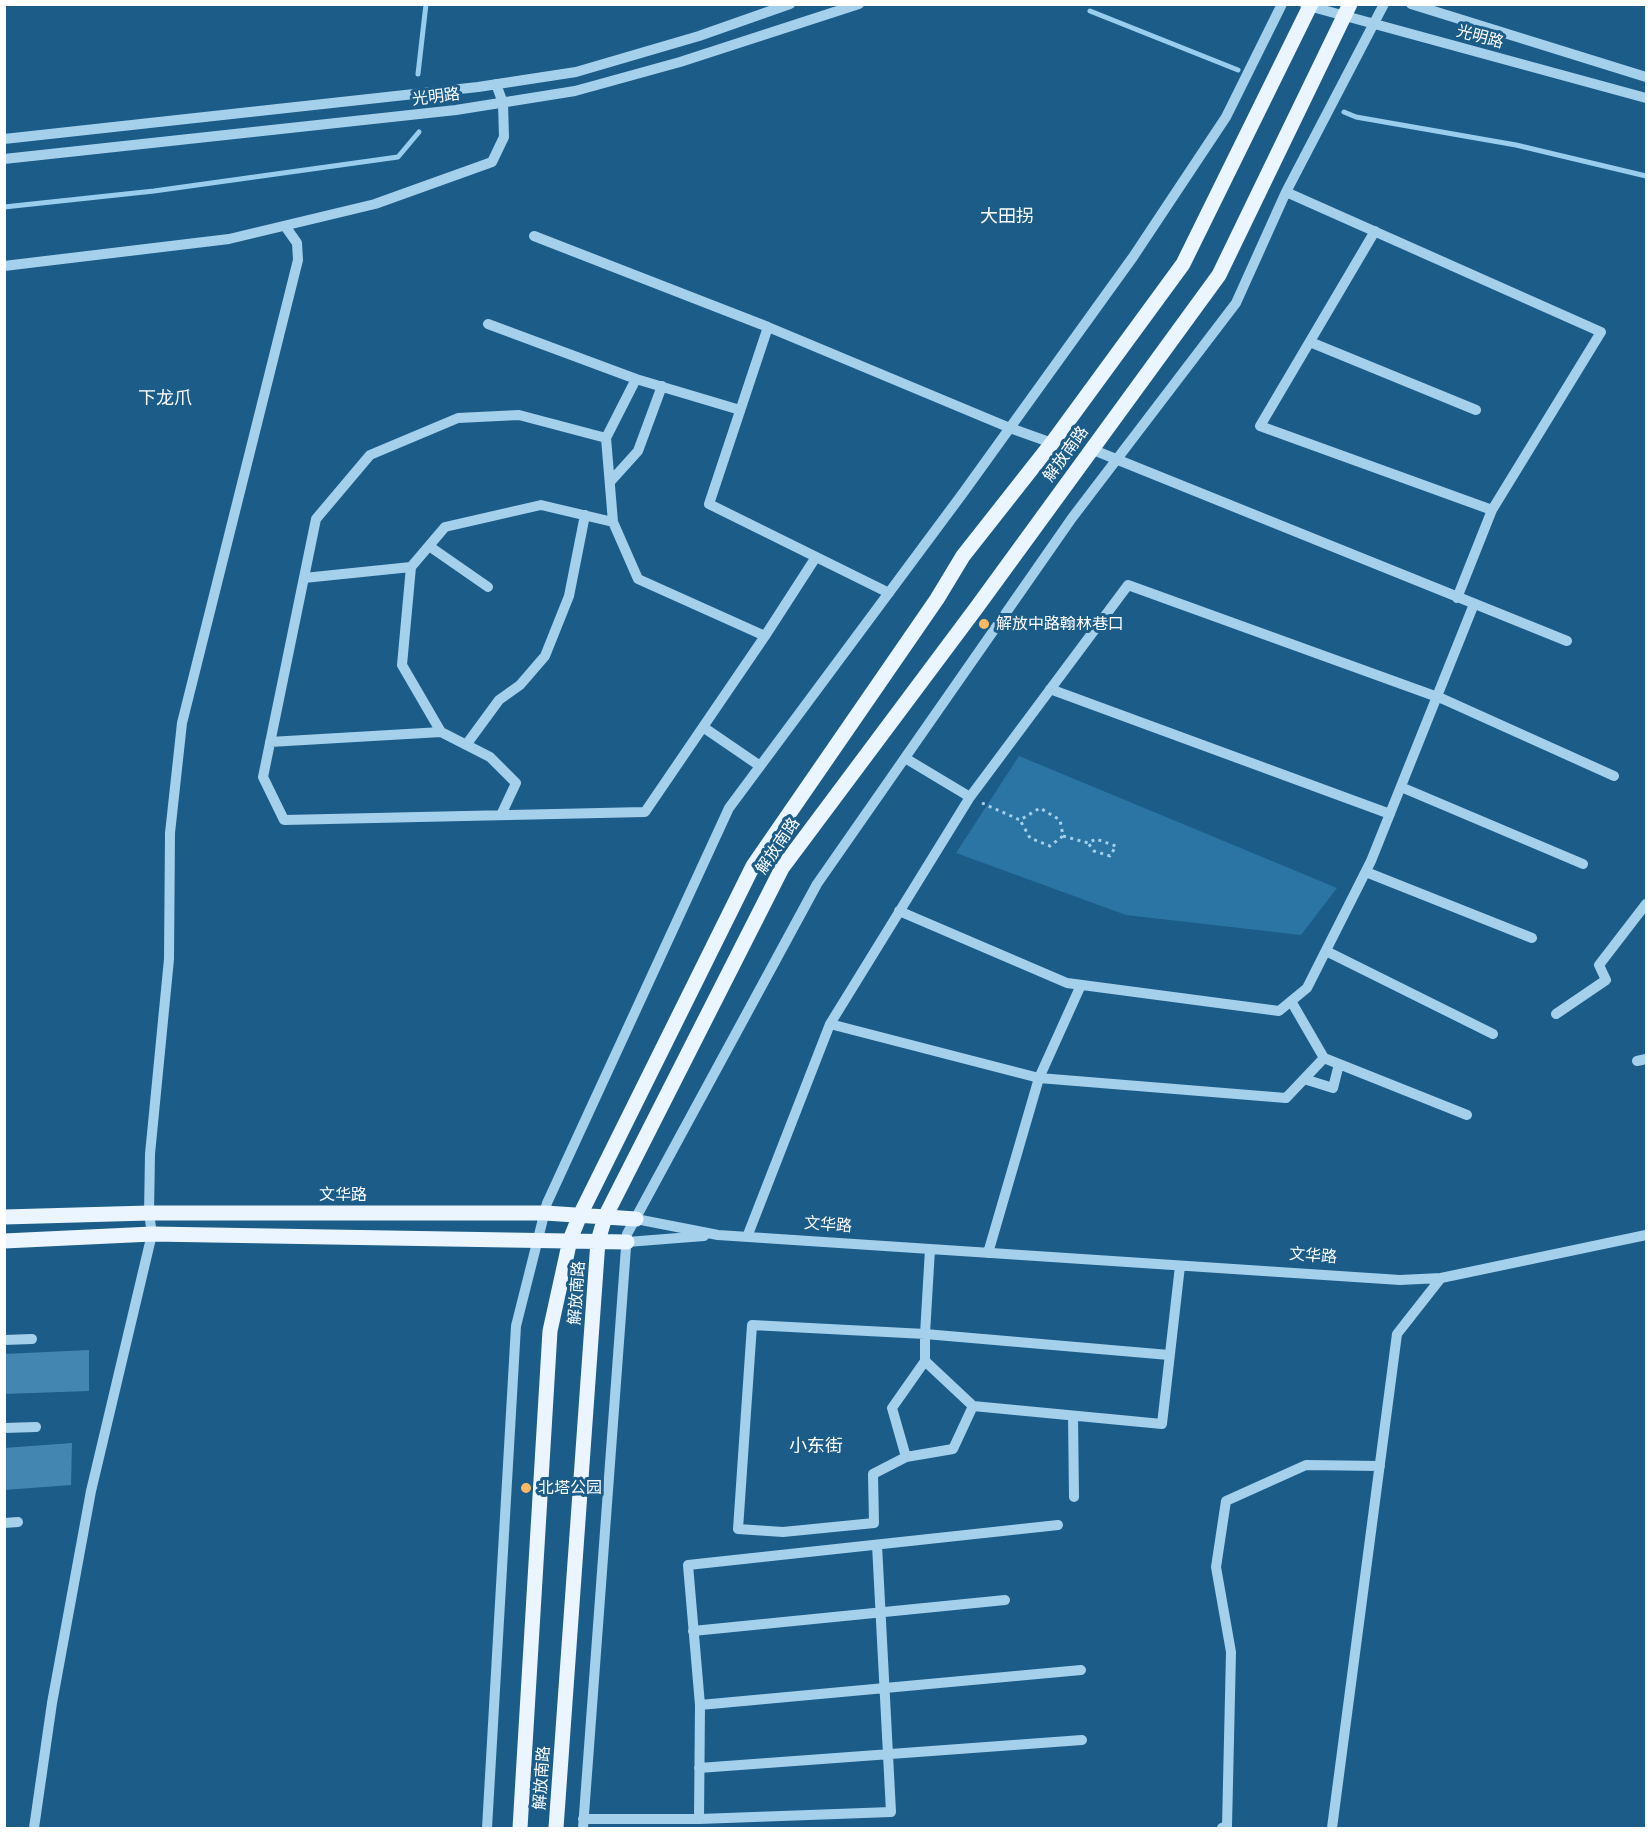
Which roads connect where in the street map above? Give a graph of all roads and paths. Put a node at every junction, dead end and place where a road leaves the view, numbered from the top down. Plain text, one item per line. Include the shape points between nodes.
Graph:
1 (790, 4) edge
2 (860, 4) edge
3 (1282, 4) edge
4 (1384, 4) edge
5 (1411, 4) edge
6 (1309, 5) edge
7 (1347, 10) edge
8 (1374, 23) junction
9 (1647, 77) edge
10 (496, 84) junction
11 (1647, 98) edge
12 (502, 103) junction
13 (4, 139) edge
14 (4, 159) edge
15 (1286, 192) junction
16 (285, 226) junction
17 (1375, 231) junction
18 (534, 236) dead end
19 (4, 266) edge
20 (488, 324) dead end
21 (768, 327) junction
22 (1310, 342) junction
23 (636, 378) junction
24 (662, 387) junction
25 (740, 410) junction
26 (1476, 410) dead end
27 (1010, 428) junction
28 (606, 438) junction
29 (1052, 443) junction
30 (1091, 449) junction
31 (1117, 459) junction
32 (609, 482) junction
33 (1492, 510) junction
34 (585, 515) junction
35 (613, 522) junction
36 (429, 546) junction
37 (816, 557) junction
38 (411, 567) junction
39 (304, 578) junction
40 (488, 587) dead end
41 (889, 593) junction
42 (1457, 598) junction
43 (1474, 604) junction
44 (765, 636) junction
45 (1567, 641) dead end
46 (1050, 689) junction
47 (1437, 697) junction
48 (703, 727) junction
49 (441, 732) junction
50 (270, 742) junction
51 (466, 745) junction
52 (905, 758) junction
53 (760, 766) junction
54 (1614, 776) dead end
55 (1401, 787) junction
56 (969, 797) junction
57 (1390, 814) junction
58 (501, 815) junction
59 (1020, 819) junction
60 (1062, 836) junction
61 (1088, 843) junction
62 (1583, 864) dead end
63 (1366, 872) junction
64 (1647, 904) edge
65 (899, 911) junction
66 (1532, 938) dead end
67 (1326, 951) junction
68 (1081, 985) junction
69 (1291, 1001) junction
70 (1556, 1014) dead end
71 (830, 1024) junction
72 (1493, 1034) dead end
73 (1324, 1058) junction
74 (1340, 1064) junction
75 (1039, 1078) junction
76 (1304, 1079) junction
77 (1467, 1115) dead end
78 (149, 1213) junction
79 (544, 1213) junction
80 (580, 1215) junction
81 (4, 1217) edge
82 (605, 1217) junction
83 (636, 1218) junction
84 (152, 1234) junction
85 (718, 1235) junction
86 (1647, 1235) edge
87 (747, 1237) junction
88 (538, 1239) junction
89 (570, 1240) junction
90 (4, 1241) edge
91 (598, 1241) junction
92 (627, 1242) junction
93 (930, 1249) junction
94 (988, 1253) junction
95 (1180, 1266) junction
96 (1442, 1278) junction
97 (925, 1334) junction
98 (32, 1339) dead end
99 (4, 1340) edge
100 (1169, 1355) junction
101 (925, 1361) junction
102 (973, 1406) junction
103 (1073, 1416) junction
104 (36, 1427) dead end
105 (4, 1428) edge
106 (906, 1457) junction
107 (1380, 1466) junction
108 (1074, 1497) dead end
109 (18, 1522) dead end
110 (4, 1523) edge
111 (1058, 1525) dead end
112 (877, 1545) junction
113 (1005, 1600) dead end
114 (880, 1613) junction
115 (693, 1631) junction
116 (1081, 1670) dead end
117 (700, 1705) junction
118 (1082, 1740) dead end
119 (699, 1768) junction
120 (699, 1819) junction
121 (583, 1824) edge
122 (34, 1828) edge
123 (487, 1828) edge
124 (520, 1828) edge
125 (556, 1828) edge
126 (1222, 1828) edge
127 (1332, 1828) edge

1 - 10 street, 光明路 via 576,72
2 - 12 street, 光明路 via 680,62 575,91
3 - 27 street via 1226,117 1133,257
4 - 8 street
5 - 9 street, 光明路
6 - 7 street, 光明路
6 - 29 main road, 解放南路 via 1183,264
7 - 8 street, 光明路
7 - 30 main road, 解放南路 via 1219,275
8 - 11 street, 光明路
8 - 15 street
10 - 12 street
10 - 13 street, 光明路
12 - 14 street, 光明路
12 - 16 street via 504,137 492,162 375,204
15 - 17 street
15 - 31 street via 1236,303
16 - 19 street via 229,239
16 - 78 street via 297,243 298,260 182,723 170,833 168,959 150,1154
17 - 22 street
17 - 33 street via 1601,332
18 - 21 street
20 - 23 street
21 - 25 street
21 - 27 street
22 - 26 street
22 - 33 street via 1260,426
23 - 24 street
23 - 28 street
24 - 25 street
24 - 32 street via 638,451
25 - 37 street via 709,504
27 - 29 street
27 - 41 street
28 - 32 street
28 - 39 street via 519,415 458,418 370,455 316,519
29 - 80 main road, 解放南路 via 963,556 753,866
30 - 31 street
30 - 82 main road, 解放南路 via 782,868
31 - 42 street
31 - 52 street
32 - 35 street
33 - 42 street
34 - 35 street
34 - 36 street via 541,505 445,527
34 - 51 street via 569,596 545,656 520,685 499,700
35 - 44 street via 638,579
36 - 38 street
36 - 40 street
37 - 41 street
37 - 44 street
38 - 39 street
38 - 49 street via 402,665
39 - 50 street
41 - 53 street
42 - 43 street
43 - 45 street
43 - 47 street
44 - 48 street
46 - 47 street via 1128,585
46 - 56 street
46 - 57 street
47 - 54 street
47 - 55 street
48 - 53 street
48 - 58 street via 645,812
49 - 50 street
49 - 51 street
50 - 58 street via 263,777 284,820
51 - 58 street via 490,757 516,783
52 - 56 street
52 - 83 street via 817,884
53 - 79 street via 729,808
55 - 57 street
55 - 62 street
56 - 59 path
56 - 65 street
57 - 63 street
59 - 60 path via 1030,838 1050,846
59 - 60 path via 1040,808 1060,820
60 - 61 path
61 - 61 path via 1096,839 1116,846 1110,856 1094,851
63 - 66 street
63 - 67 street
64 - 70 street via 1599,965 1606,980
65 - 68 street via 1066,983
65 - 71 street
67 - 69 street via 1307,988
67 - 72 street
68 - 69 street via 1279,1011
68 - 75 street
69 - 73 street
71 - 75 street
71 - 87 street
73 - 74 street
73 - 76 street
74 - 76 street via 1334,1088
74 - 77 street
75 - 76 street via 1286,1098
75 - 94 street
78 - 79 main road, 文华路
78 - 81 main road, 文华路
78 - 84 street
79 - 80 main road, 文华路
79 - 88 street
80 - 82 main road, 文华路
80 - 89 main road, 解放南路
82 - 83 main road, 文华路
82 - 91 main road, 解放南路
83 - 85 street, 文华路
83 - 92 street
84 - 88 main road
84 - 90 main road
84 - 122 street via 91,1491 52,1703
85 - 87 street, 文华路
85 - 92 street
86 - 96 street, 文华路
87 - 93 street, 文华路
88 - 89 main road
88 - 123 street via 516,1326
89 - 91 main road
89 - 124 main road, 解放南路 via 550,1331
91 - 92 main road
91 - 125 main road, 解放南路
92 - 121 street
93 - 94 street, 文华路
93 - 97 street
94 - 95 street, 文华路
95 - 96 street, 文华路 via 1400,1280
95 - 100 street
96 - 107 street via 1397,1334
97 - 100 street
97 - 101 street
97 - 106 street via 753,1325 738,1529 783,1532 874,1523 873,1474
98 - 99 street
100 - 103 street via 1162,1425
101 - 102 street
101 - 106 street via 892,1408
102 - 103 street
102 - 106 street via 952,1449
103 - 108 street
104 - 105 street
107 - 126 street via 1306,1465 1226,1501 1216,1567 1231,1652 1227,1826
107 - 127 street
109 - 110 street
111 - 112 street
112 - 114 street
112 - 115 street via 688,1565
113 - 114 street
114 - 115 street
114 - 120 street via 891,1812
115 - 117 street
116 - 117 street
117 - 119 street
118 - 119 street
119 - 120 street
120 - 121 street

